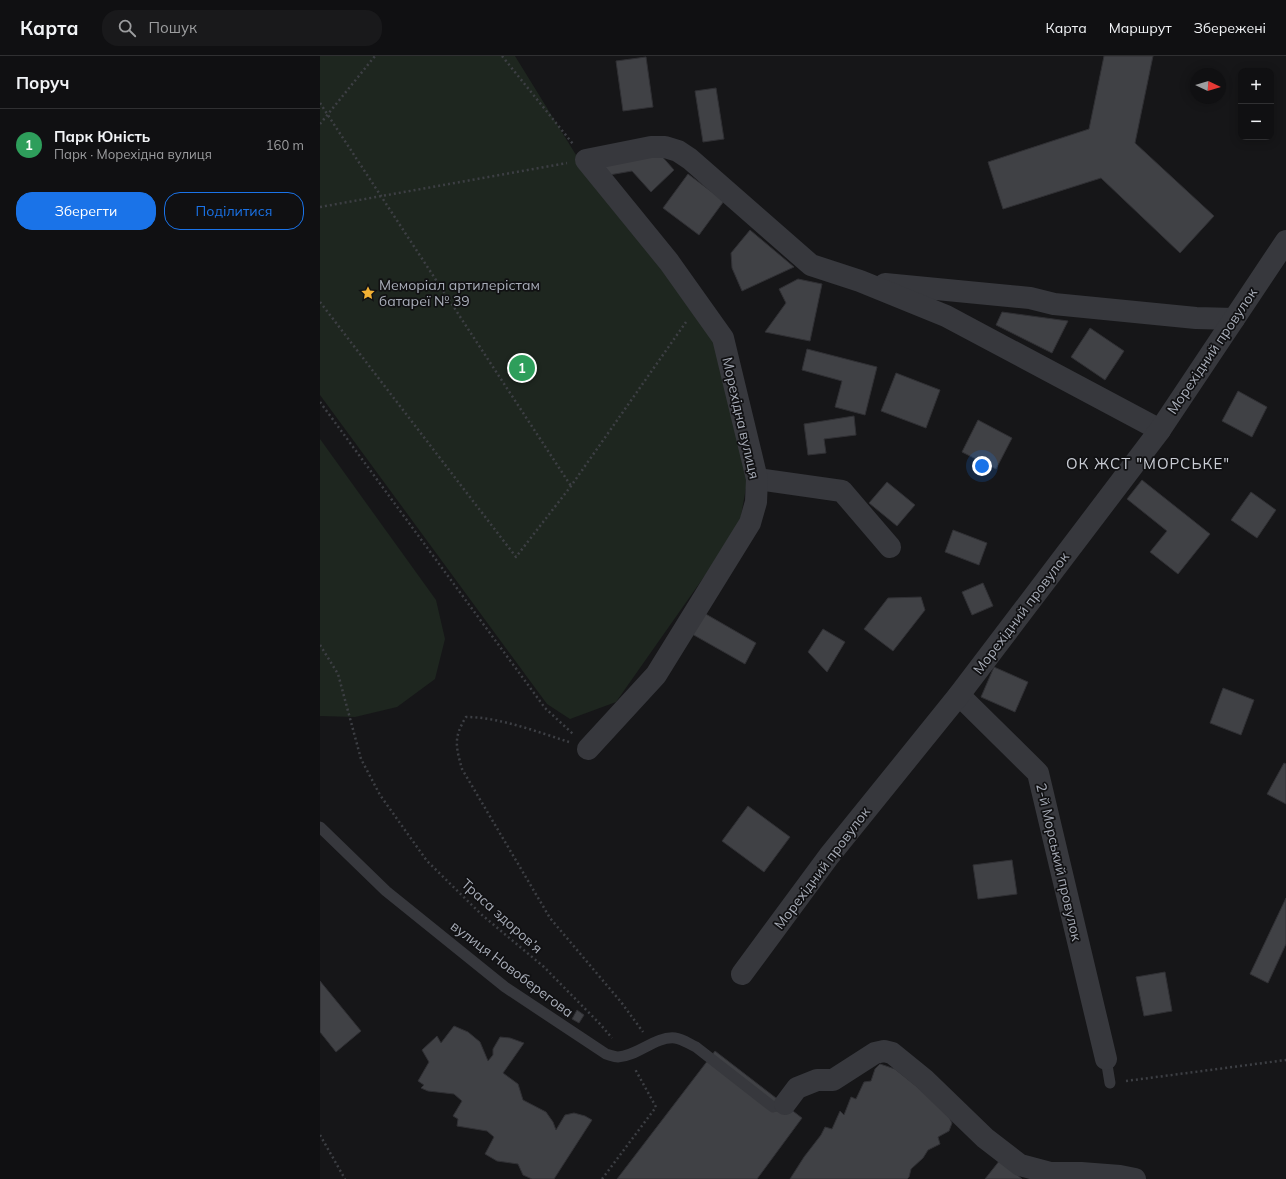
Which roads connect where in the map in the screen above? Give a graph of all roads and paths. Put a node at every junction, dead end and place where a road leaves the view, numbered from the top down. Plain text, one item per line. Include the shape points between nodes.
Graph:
1 (375, 56) edge
2 (502, 56) edge
3 (320, 103) edge
4 (328, 114) junction
5 (320, 124) edge
6 (586, 160) junction
7 (381, 196) junction
8 (320, 207) edge
9 (1286, 241) edge
10 (860, 281) junction
11 (320, 302) edge
12 (699, 304) junction
13 (1234, 319) junction
14 (320, 402) edge
15 (1160, 430) junction
16 (757, 479) junction
17 (571, 486) junction
18 (890, 546) dead end
19 (320, 645) edge
20 (959, 695) junction
21 (588, 749) junction
22 (320, 827) edge
23 (742, 974) dead end
24 (650, 1046) junction
25 (627, 1055) junction
26 (1106, 1059) joint
27 (1286, 1060) edge
28 (1110, 1083) joint
29 (784, 1104) joint
30 (320, 1135) edge
31 (345, 1179) edge
32 (602, 1179) edge
33 (1135, 1179) edge

1 - 4 path
2 - 6 path
3 - 4 path
4 - 5 path
4 - 7 path
6 - 7 path
6 - 10 street via 651,147 678,151 811,265
6 - 12 street, Морехідна вулиця via 669,262
7 - 8 path
7 - 17 path
9 - 13 street, Морехідний провулок
10 - 13 street via 1030,298 1057,296 1200,308
10 - 15 street via 946,316
11 - 17 path via 516,557
12 - 16 street, Морехідна вулиця via 723,338
12 - 17 path
13 - 15 street, Морехідний провулок
14 - 21 path via 545,708
15 - 20 street, Морехідний провулок
16 - 18 street via 842,491
16 - 21 street, Морехідна вулиця via 756,502 750,523 656,676
19 - 25 path, Траса здоров’я via 338,674 361,759 380,795 427,861 482,915 544,967
20 - 23 street, Морехідний провулок via 828,856
20 - 26 street, 2-й Морський провулок via 1038,773
21 - 24 path via 540,732 481,717 466,717 459,729 457,748 462,769 550,918 621,1002 644,1033
22 - 25 lane, вулиця Новоберегова via 386,891 505,987 606,1054 617,1057
24 - 25 lane, вулиця Новоберегова
24 - 29 lane, вулиця Новоберегова via 662,1040 675,1038 685,1041 773,1106
25 - 32 path, Траса здоров’я via 656,1107
26 - 28 lane
27 - 28 path
29 - 33 street via 797,1088 816,1080 833,1080 875,1053 884,1051 892,1053 924,1079 985,1138 1020,1165 1050,1173
30 - 31 path

